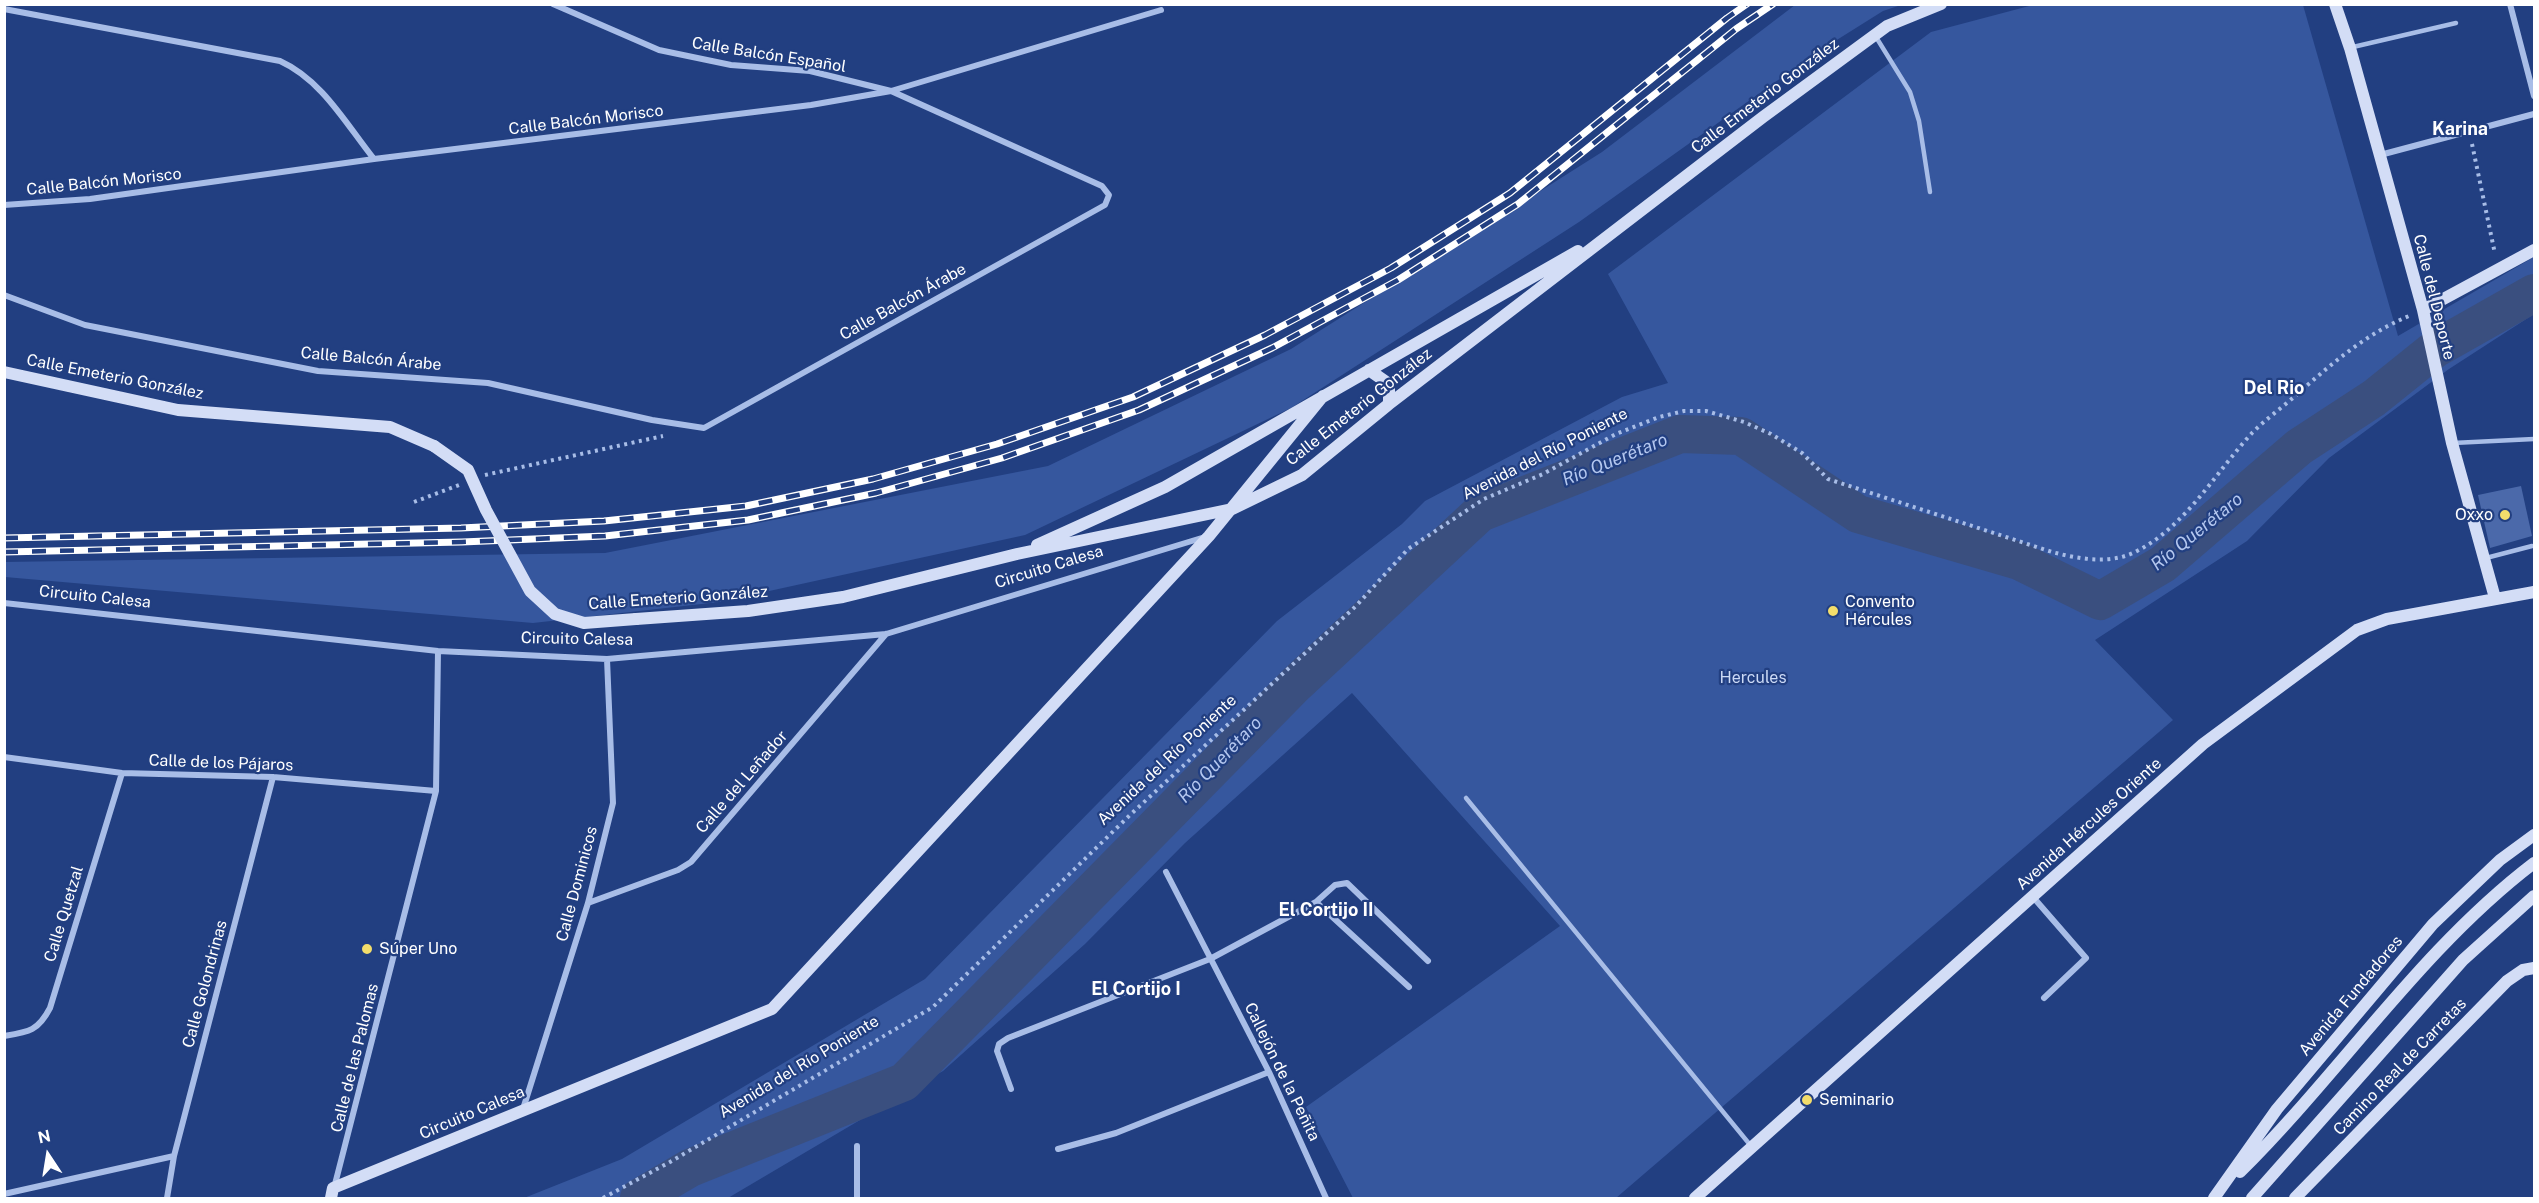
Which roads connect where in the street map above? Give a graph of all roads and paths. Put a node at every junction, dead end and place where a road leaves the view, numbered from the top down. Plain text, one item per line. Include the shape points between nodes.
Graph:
1 (553, 4) edge
2 (1941, 4) edge
3 (2335, 4) edge
4 (2510, 4) edge
5 (4, 9) edge
6 (1161, 10) dead end
7 (2456, 23) dead end
8 (1874, 35) junction
9 (2350, 48) junction
10 (891, 91) junction
11 (2535, 96) edge
12 (2535, 114) edge
13 (2469, 131) junction
14 (2380, 155) junction
15 (374, 159) junction
16 (1930, 192) dead end
17 (1109, 195) joint
18 (4, 206) edge
19 (1617, 229) junction
20 (2535, 250) edge
21 (2499, 271) junction
22 (4, 295) edge
23 (2424, 317) junction
24 (1370, 370) junction
25 (4, 372) edge
26 (1323, 396) junction
27 (1389, 404) junction
28 (670, 435) dead end
29 (2535, 439) edge
30 (2452, 443) junction
31 (480, 477) dead end
32 (469, 481) dead end
33 (414, 501) dead end
34 (1232, 509) junction
35 (1209, 536) junction
36 (2532, 546) dead end
37 (1017, 554) junction
38 (2484, 559) junction
39 (2535, 592) edge
40 (2495, 598) junction
41 (4, 603) edge
42 (886, 634) junction
43 (438, 651) junction
44 (608, 659) junction
45 (4, 757) edge
46 (122, 773) junction
47 (273, 777) junction
48 (436, 791) junction
49 (1466, 798) dead end
50 (2535, 836) edge
51 (2535, 863) edge
52 (1166, 872) dead end
53 (2535, 896) edge
54 (2033, 897) junction
55 (1316, 902) junction
56 (588, 903) junction
57 (1210, 959) junction
58 (1428, 961) dead end
59 (2535, 968) edge
60 (1409, 987) dead end
61 (2044, 998) dead end
62 (4, 1036) edge
63 (1269, 1072) junction
64 (1011, 1089) dead end
65 (522, 1110) junction
66 (857, 1146) dead end
67 (1753, 1148) junction
68 (1058, 1149) dead end
69 (174, 1156) junction
70 (332, 1193) edge
71 (4, 1194) edge
72 (1700, 1197) edge
73 (2215, 1197) edge
74 (167, 1198) edge
75 (603, 1198) edge
76 (857, 1198) edge
77 (1326, 1198) edge
78 (2252, 1198) edge
79 (2295, 1198) edge

1 - 10 street, Calle Balcón Español via 659,50 731,65 810,71
2 - 8 street, Calle Emeterio González
3 - 9 street, Calle del Deporte
4 - 11 street
5 - 15 street via 280,61 315,83
6 - 10 street, Calle Balcón Morisco
7 - 9 lane
8 - 16 lane via 1910,92 1920,121
8 - 19 street, Calle Emeterio González
9 - 14 street, Calle del Deporte
10 - 15 street, Calle Balcón Morisco via 811,105
10 - 17 street, Calle Balcón Español via 1102,186
12 - 13 street
13 - 14 street
13 - 21 path
14 - 23 street, Calle del Deporte
15 - 18 street, Calle Balcón Morisco via 123,195
17 - 22 street, Calle Balcón Árabe via 1105,205 704,428 488,383 318,371 85,325
19 - 24 street, Calle Emeterio González
19 - 27 street, Calle Emeterio González
20 - 21 street
21 - 23 street
23 - 30 street, Calle del Deporte
23 - 75 path, Avenida del Río Poniente via 2378,331 2335,361 2253,433 2197,499 2136,552 2090,561 1828,479 1802,453 1771,434 1715,414 1684,411 1616,434 1543,474 1484,500 1408,549 1356,606 1130,815 933,1007
24 - 26 street, Calle Emeterio González
24 - 27 street via 1389,384
25 - 37 street, Calle Emeterio González, bridge via 178,410 390,427 435,446 468,470 530,591 555,614 585,623 748,611 843,597
26 - 34 street, Circuito Calesa
26 - 37 street, Calle Emeterio González via 1165,487
27 - 34 street, Calle Emeterio González via 1302,475
28 - 31 path
29 - 30 lane
30 - 38 street, Calle del Deporte
32 - 33 path
34 - 35 street, Circuito Calesa
34 - 37 street, Calle Emeterio González
35 - 42 street, Circuito Calesa
35 - 65 street, Circuito Calesa via 772,1009
36 - 38 lane
38 - 40 street, Calle del Deporte
39 - 40 street, Avenida Hércules Oriente
40 - 54 street, Avenida Hércules Oriente via 2387,619 2357,630 2203,744
41 - 43 street, Circuito Calesa
42 - 44 street, Circuito Calesa
42 - 56 street, Calle del Leñador via 691,862
43 - 44 street, Circuito Calesa
43 - 48 street, Calle de las Palomas
44 - 56 street, Calle Dominicos via 613,803
45 - 46 street, Calle de los Pájaros
46 - 47 street, Calle de los Pájaros
46 - 62 street, Calle Quetzal via 50,1008 42,1023 29,1032
47 - 48 street, Calle de los Pájaros
47 - 69 street, Calle Golondrinas
48 - 70 street, Calle de las Palomas
49 - 67 lane
50 - 73 street, Avenida Fundadores via 2500,861 2433,924 2277,1109
51 - 73 street via 2462,925 2290,1123
52 - 57 street, Callejón de la Peñita
53 - 78 street via 2463,960
54 - 61 street via 2086,958
54 - 67 street, Avenida Hércules Oriente
55 - 57 street
55 - 58 street via 1335,885 1347,883
55 - 60 street
56 - 65 street, Calle Dominicos
57 - 63 street, Callejón de la Peñita
57 - 64 street via 1008,1038 997,1051
59 - 79 street, Camino Real de Carretas via 2523,970 2507,981
63 - 68 street via 1116,1133
63 - 77 street, Callejón de la Peñita
65 - 70 street, Circuito Calesa
66 - 76 street
67 - 72 street, Avenida Hércules Oriente
69 - 71 street
69 - 74 street, Calle Golondrinas

